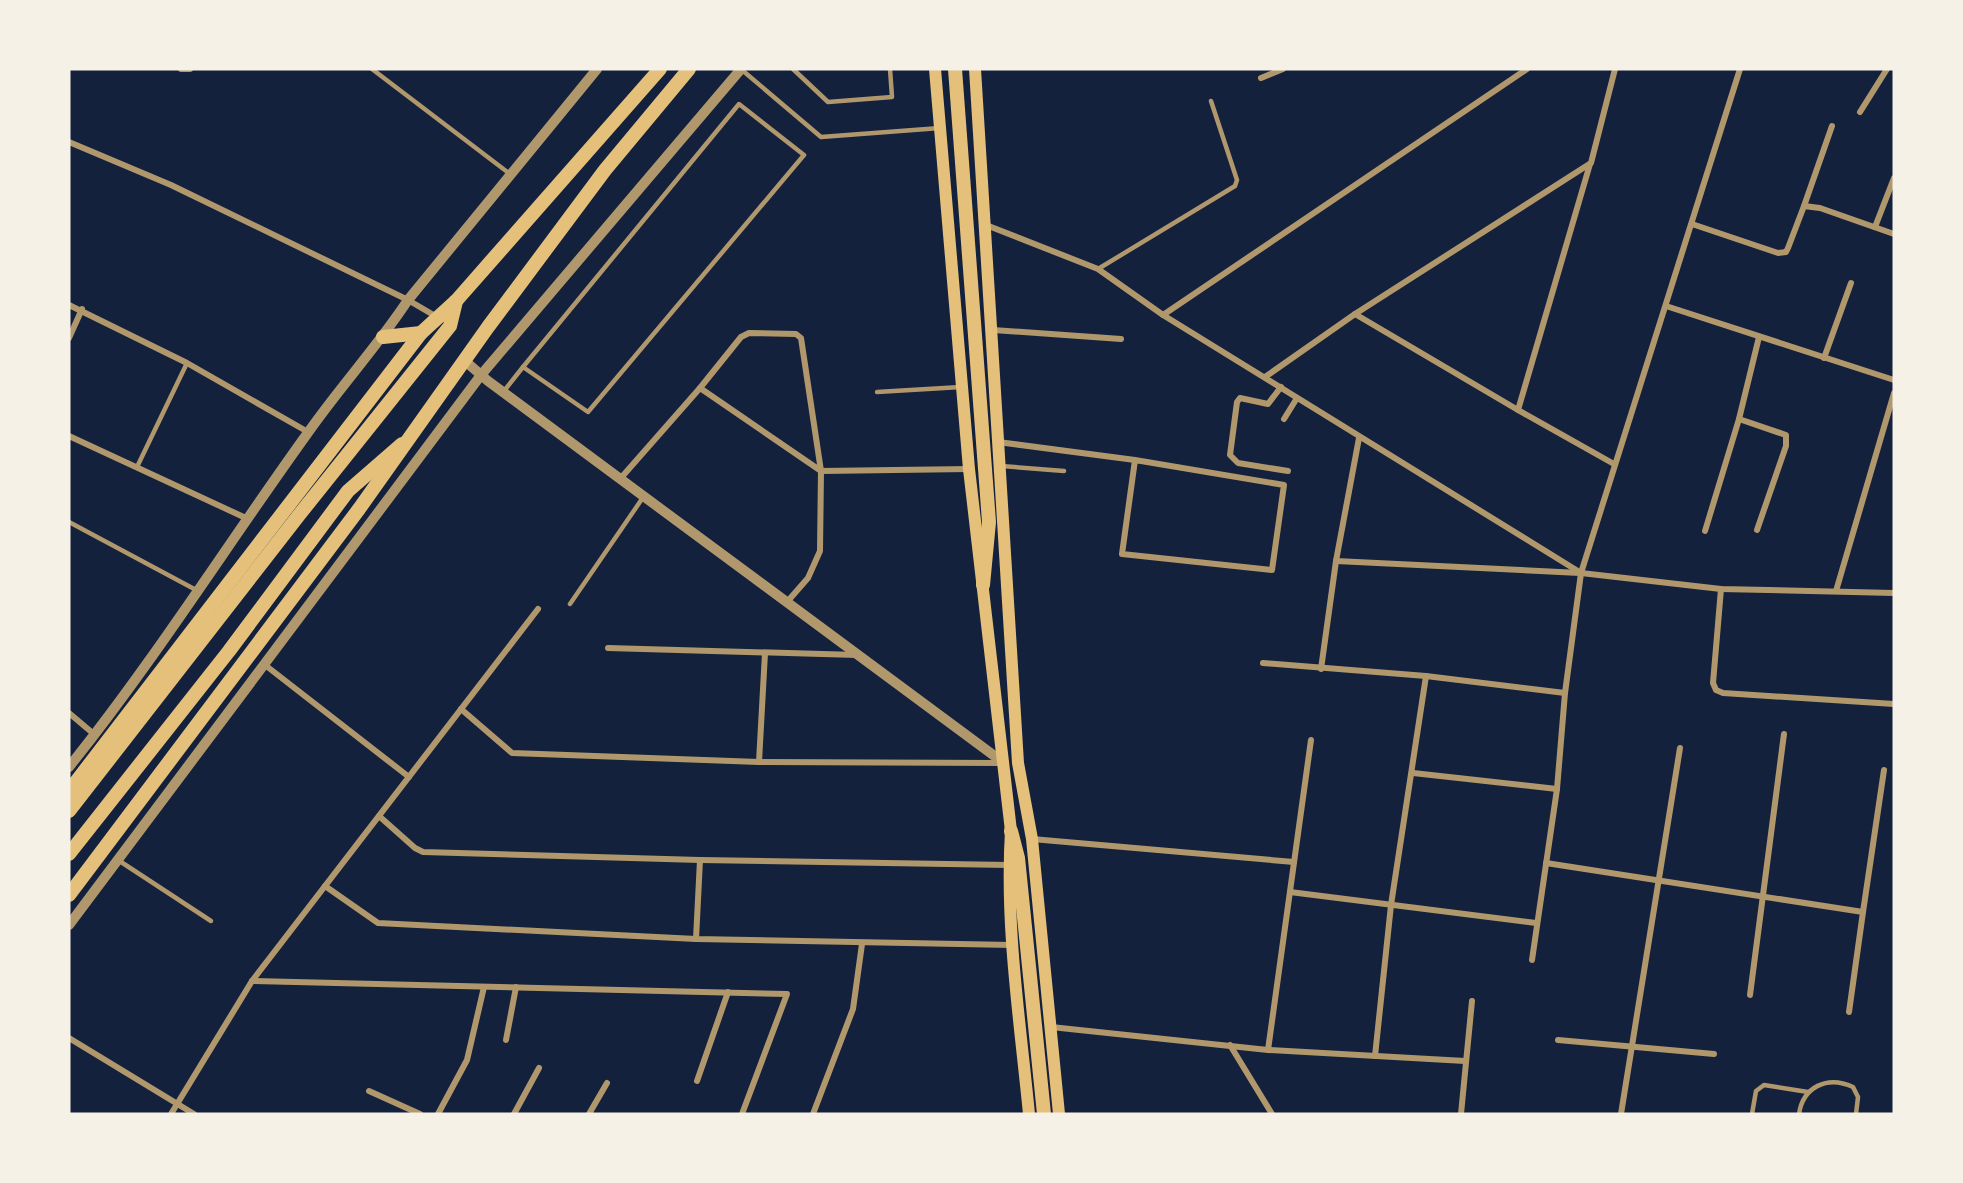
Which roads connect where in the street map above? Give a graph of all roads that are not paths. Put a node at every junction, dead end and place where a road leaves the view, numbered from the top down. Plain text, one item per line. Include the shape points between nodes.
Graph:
1 (181, 69) edge
2 (190, 69) edge
3 (372, 69) edge
4 (597, 69) edge
5 (660, 69) edge
6 (689, 69) edge
7 (741, 69) edge
8 (793, 69) edge
9 (801, 69) edge
10 (890, 69) edge
11 (935, 69) edge
12 (955, 69) edge
13 (975, 69) edge
14 (1283, 69) edge
15 (1527, 69) edge
16 (1615, 69) edge
17 (1740, 69) edge
18 (1887, 69) edge
19 (800, 76) junction
20 (1261, 78) dead end
21 (1211, 101) dead end
22 (1860, 112) dead end
23 (1832, 126) dead end
24 (940, 128) junction
25 (69, 142) edge
26 (1591, 163) junction
27 (510, 174) junction
28 (1894, 178) edge
29 (1804, 206) junction
30 (1692, 224) junction
31 (986, 225) junction
32 (1875, 227) junction
33 (1894, 234) edge
34 (1098, 269) junction
35 (1851, 283) dead end
36 (408, 300) junction
37 (456, 301) junction
38 (69, 305) edge
39 (1666, 306) junction
40 (82, 309) junction
41 (1355, 314) junction
42 (1163, 315) junction
43 (437, 317) junction
44 (993, 330) junction
45 (421, 333) junction
46 (383, 337) junction
47 (1759, 337) junction
48 (69, 338) edge
49 (1120, 339) dead end
50 (1824, 358) junction
51 (465, 361) junction
52 (187, 363) junction
53 (523, 367) junction
54 (481, 375) junction
55 (1265, 377) junction
56 (1894, 380) edge
57 (962, 387) junction
58 (1281, 387) junction
59 (700, 388) junction
60 (503, 392) junction
61 (877, 393) dead end
62 (1894, 393) edge
63 (1297, 398) junction
64 (1518, 410) junction
65 (1284, 419) dead end
66 (1739, 419) junction
67 (308, 432) junction
68 (69, 436) edge
69 (1359, 438) junction
70 (408, 439) junction
71 (998, 442) junction
72 (1135, 460) junction
73 (1614, 464) junction
74 (998, 465) junction
75 (137, 467) junction
76 (969, 468) junction
77 (821, 471) junction
78 (1064, 471) dead end
79 (1288, 471) dead end
80 (620, 479) junction
81 (644, 496) junction
82 (248, 519) junction
83 (69, 522) edge
84 (1757, 530) dead end
85 (1705, 531) dead end
86 (1336, 561) junction
87 (1581, 573) junction
88 (983, 585) junction
89 (1721, 589) junction
90 (198, 591) junction
91 (1836, 591) junction
92 (1894, 593) edge
93 (787, 602) junction
94 (570, 604) dead end
95 (538, 609) dead end
96 (608, 648) dead end
97 (765, 652) junction
98 (860, 656) junction
99 (1263, 663) dead end
100 (265, 664) junction
101 (1321, 669) junction
102 (1426, 676) junction
103 (1565, 693) junction
104 (1894, 704) edge
105 (461, 709) junction
106 (69, 713) edge
107 (1784, 734) dead end
108 (95, 735) junction
109 (1311, 740) dead end
110 (1680, 748) dead end
111 (759, 762) junction
112 (1004, 763) junction
113 (69, 767) edge
114 (1884, 770) dead end
115 (1413, 773) junction
116 (409, 777) junction
117 (1557, 789) junction
118 (69, 791) edge
119 (69, 811) edge
120 (379, 816) junction
121 (1011, 831) junction
122 (1032, 839) junction
123 (69, 854) edge
124 (118, 860) junction
125 (700, 860) junction
126 (1294, 862) junction
127 (1546, 863) junction
128 (1009, 865) junction
129 (1658, 880) junction
130 (325, 886) junction
131 (1290, 892) junction
132 (69, 896) edge
133 (1764, 898) junction
134 (1391, 905) junction
135 (1863, 912) junction
136 (211, 921) dead end
137 (1536, 922) junction
138 (69, 925) edge
139 (696, 939) junction
140 (862, 944) junction
141 (1013, 945) junction
142 (1532, 960) dead end
143 (252, 981) junction
144 (484, 987) junction
145 (516, 987) junction
146 (728, 992) junction
147 (1750, 995) dead end
148 (1472, 1001) dead end
149 (1849, 1012) dead end
150 (1051, 1027) junction
151 (69, 1038) edge
152 (506, 1040) dead end
153 (1558, 1040) dead end
154 (1230, 1045) junction
155 (1630, 1048) junction
156 (1268, 1050) junction
157 (1714, 1054) dead end
158 (1375, 1056) junction
159 (1465, 1061) junction
160 (539, 1068) dead end
161 (697, 1081) dead end
162 (607, 1083) dead end
163 (369, 1091) dead end
164 (1808, 1092) junction
165 (176, 1105) junction
166 (171, 1114) edge
167 (194, 1114) edge
168 (420, 1114) edge
169 (438, 1114) edge
170 (513, 1114) edge
171 (589, 1114) edge
172 (742, 1114) edge
173 (813, 1114) edge
174 (1029, 1114) edge
175 (1044, 1114) edge
176 (1059, 1114) edge
177 (1272, 1114) edge
178 (1461, 1114) edge
179 (1621, 1114) edge
180 (1752, 1114) edge
181 (1799, 1114) edge
182 (1856, 1114) edge

1 - 2 street
3 - 27 lane
4 - 27 street
5 - 37 main road
6 - 51 main road via 604,170
7 - 24 lane via 821,136
7 - 54 street
8 - 19 lane
9 - 19 lane
10 - 19 lane via 892,97 828,102
11 - 24 main road
12 - 88 main road via 989,522
13 - 31 main road
14 - 20 street
15 - 42 street
16 - 26 street
17 - 30 street
18 - 22 street
21 - 34 lane via 1237,180 1235,186
23 - 29 street
24 - 57 main road
25 - 36 street via 171,185
26 - 41 street
26 - 64 street
27 - 36 street
28 - 32 street
29 - 30 street via 1788,248 1778,253
29 - 32 street
30 - 39 street
31 - 34 street
31 - 44 main road
32 - 33 street
34 - 42 street
35 - 50 street
36 - 43 street
36 - 46 street
37 - 43 main road
37 - 119 main road via 450,326
38 - 40 street
39 - 47 street
39 - 73 street
40 - 48 street
40 - 52 street
41 - 55 street
41 - 64 street
42 - 55 street
43 - 45 main road
44 - 49 street
44 - 71 main road
45 - 46 main road
45 - 118 main road
46 - 67 street
47 - 50 street
47 - 66 street
50 - 56 street
51 - 54 street
51 - 70 main road
52 - 67 street
52 - 75 lane
53 - 53 lane via 739,104 804,155 588,412
53 - 60 lane
54 - 60 street
54 - 100 street
55 - 58 street
57 - 61 lane
57 - 76 main road
58 - 63 street
58 - 79 street via 1268,405 1240,398 1237,402 1230,455 1238,463
59 - 77 street
59 - 77 street via 748,333 796,334 801,338
59 - 80 street
60 - 80 street
62 - 91 street
63 - 65 street
63 - 69 street
64 - 73 street
66 - 84 street via 1786,435 1786,446
66 - 85 street
67 - 82 street
68 - 75 street
69 - 86 street
69 - 87 street
70 - 123 main road via 348,491 229,651
70 - 132 main road
71 - 72 street
71 - 74 main road
72 - 72 street via 1122,554 1272,570 1284,485
73 - 87 street
74 - 78 lane
74 - 122 main road via 1018,763
75 - 82 street
76 - 77 street
76 - 88 main road
77 - 93 street via 820,551 808,579
80 - 81 street
81 - 93 street
81 - 94 lane
82 - 90 street
83 - 90 lane
86 - 87 street
86 - 101 street
87 - 89 street
87 - 103 street
88 - 112 main road
89 - 91 street
89 - 104 street via 1713,683 1716,690
90 - 108 street
91 - 92 street
93 - 98 street
95 - 105 street
96 - 97 street
97 - 98 street
97 - 111 street
98 - 112 street
99 - 101 street
100 - 116 street
100 - 124 street
101 - 102 street
102 - 103 street
102 - 115 street
103 - 117 street
105 - 111 street via 512,753
105 - 116 street
106 - 108 street
107 - 133 street
108 - 113 street
109 - 126 street
110 - 129 street
111 - 112 street
112 - 121 main road
114 - 135 street
115 - 117 street
115 - 134 street
116 - 120 street
117 - 127 street
120 - 125 street via 423,852
120 - 130 street
121 - 128 main road
121 - 175 main road via 1018,858
122 - 126 street
122 - 150 main road
124 - 136 lane
124 - 138 street
125 - 128 street
125 - 139 street
126 - 131 street
127 - 129 street
127 - 137 street
128 - 141 main road
129 - 133 street
129 - 155 street
130 - 139 street via 378,923
130 - 143 street
131 - 134 street
131 - 156 street
133 - 135 street
133 - 147 street
134 - 137 street
134 - 158 street
135 - 149 street
137 - 142 street
139 - 140 street
140 - 141 street
140 - 173 street via 853,1009
141 - 174 main road
143 - 144 street
143 - 165 street
144 - 145 street
144 - 169 street via 467,1060
145 - 146 street
145 - 152 street
146 - 161 street
146 - 172 street via 787,994
148 - 159 street
150 - 154 street
150 - 176 main road
151 - 165 street
153 - 155 street
154 - 156 street
154 - 177 street
155 - 157 street
155 - 179 street
156 - 158 street
158 - 159 street
159 - 178 street
160 - 170 street
162 - 171 street
163 - 168 street
164 - 180 lane via 1764,1085 1756,1091
164 - 181 lane
164 - 182 lane via 1818,1084 1847,1084 1858,1097
165 - 166 street
165 - 167 street

